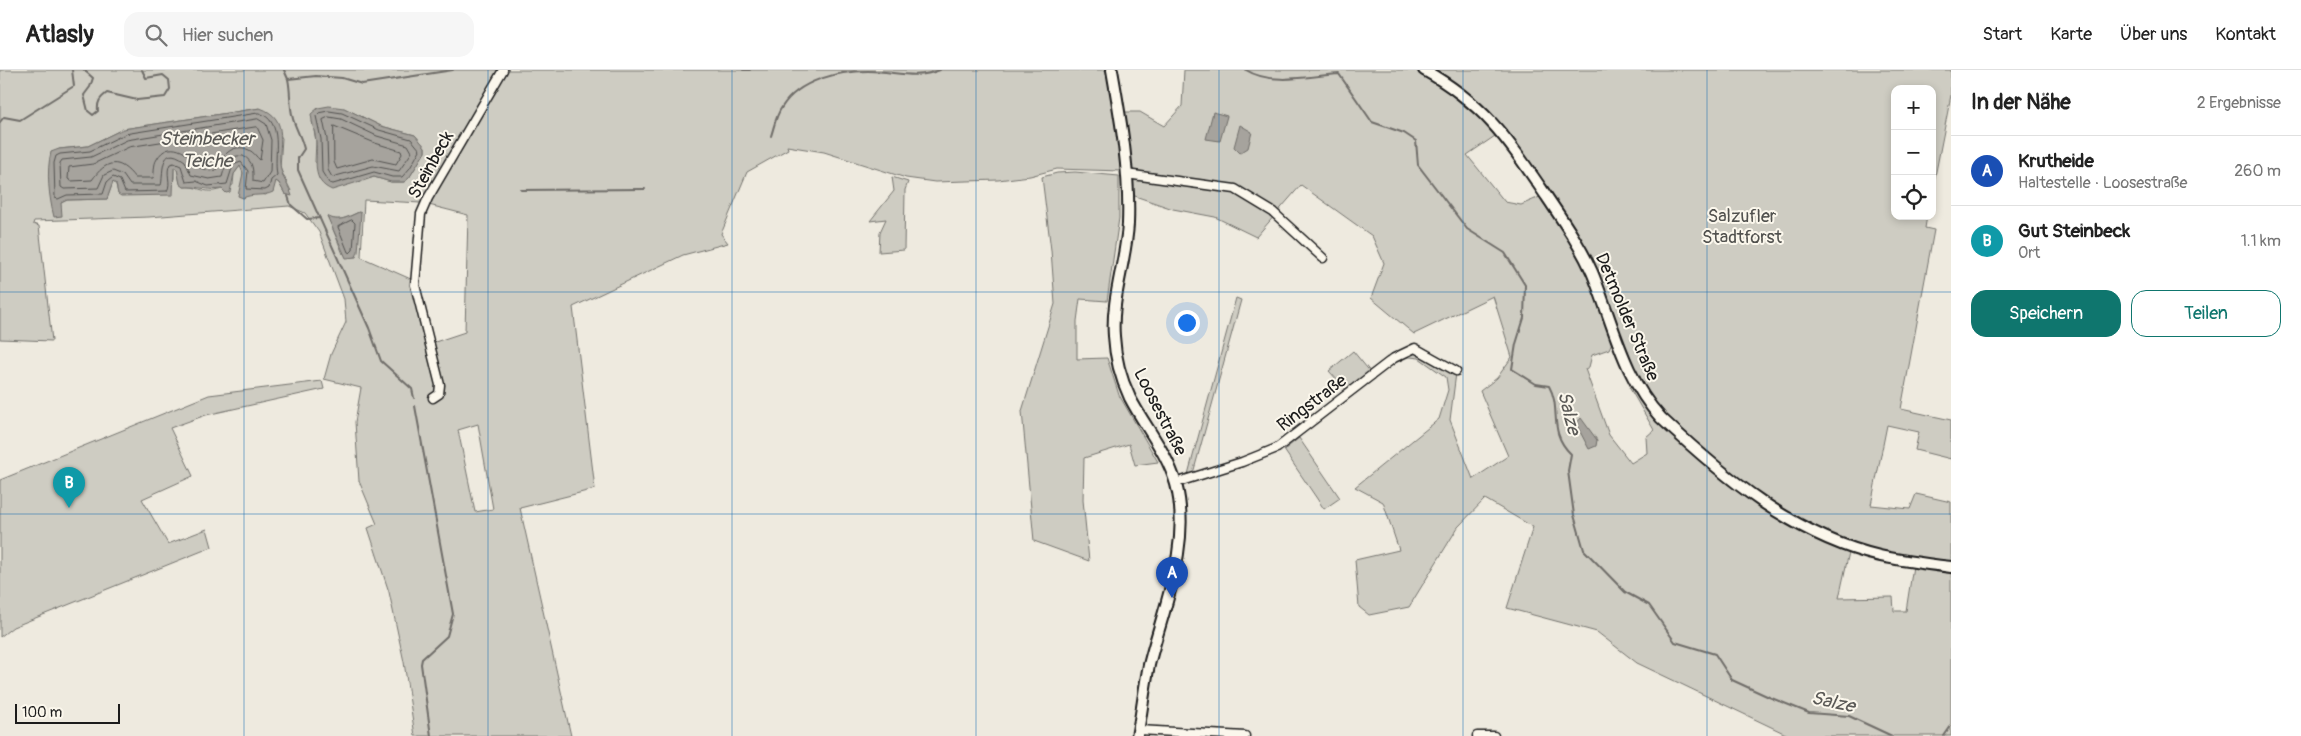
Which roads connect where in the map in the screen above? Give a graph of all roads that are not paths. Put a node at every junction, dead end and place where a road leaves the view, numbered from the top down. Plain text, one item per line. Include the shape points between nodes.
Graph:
1 (503, 70) edge
2 (1112, 70) edge
3 (1424, 70) edge
4 (1126, 174) junction
5 (1323, 258) dead end
6 (1456, 371) dead end
7 (433, 398) dead end
8 (1175, 483) junction
9 (1951, 567) edge
10 (1138, 733) edge
11 (1245, 736) edge
12 (1477, 736) edge
13 (1494, 736) edge

1 - 7 street, Steinbeck via 421,214 415,284 440,385 439,394
2 - 4 main road, Loosestraße
3 - 9 main road, Detmolder Straße via 1452,86 1505,136 1576,241 1636,385 1661,418 1754,496 1809,531 1880,556
4 - 5 street via 1234,188 1273,212
4 - 8 main road, Loosestraße via 1128,225 1115,309 1116,354 1130,397 1158,443
6 - 8 street, Ringstraße via 1414,348 1394,358 1277,448
8 - 10 main road, Loosestraße via 1180,512 1178,547 1149,668
10 - 11 street
12 - 13 street

